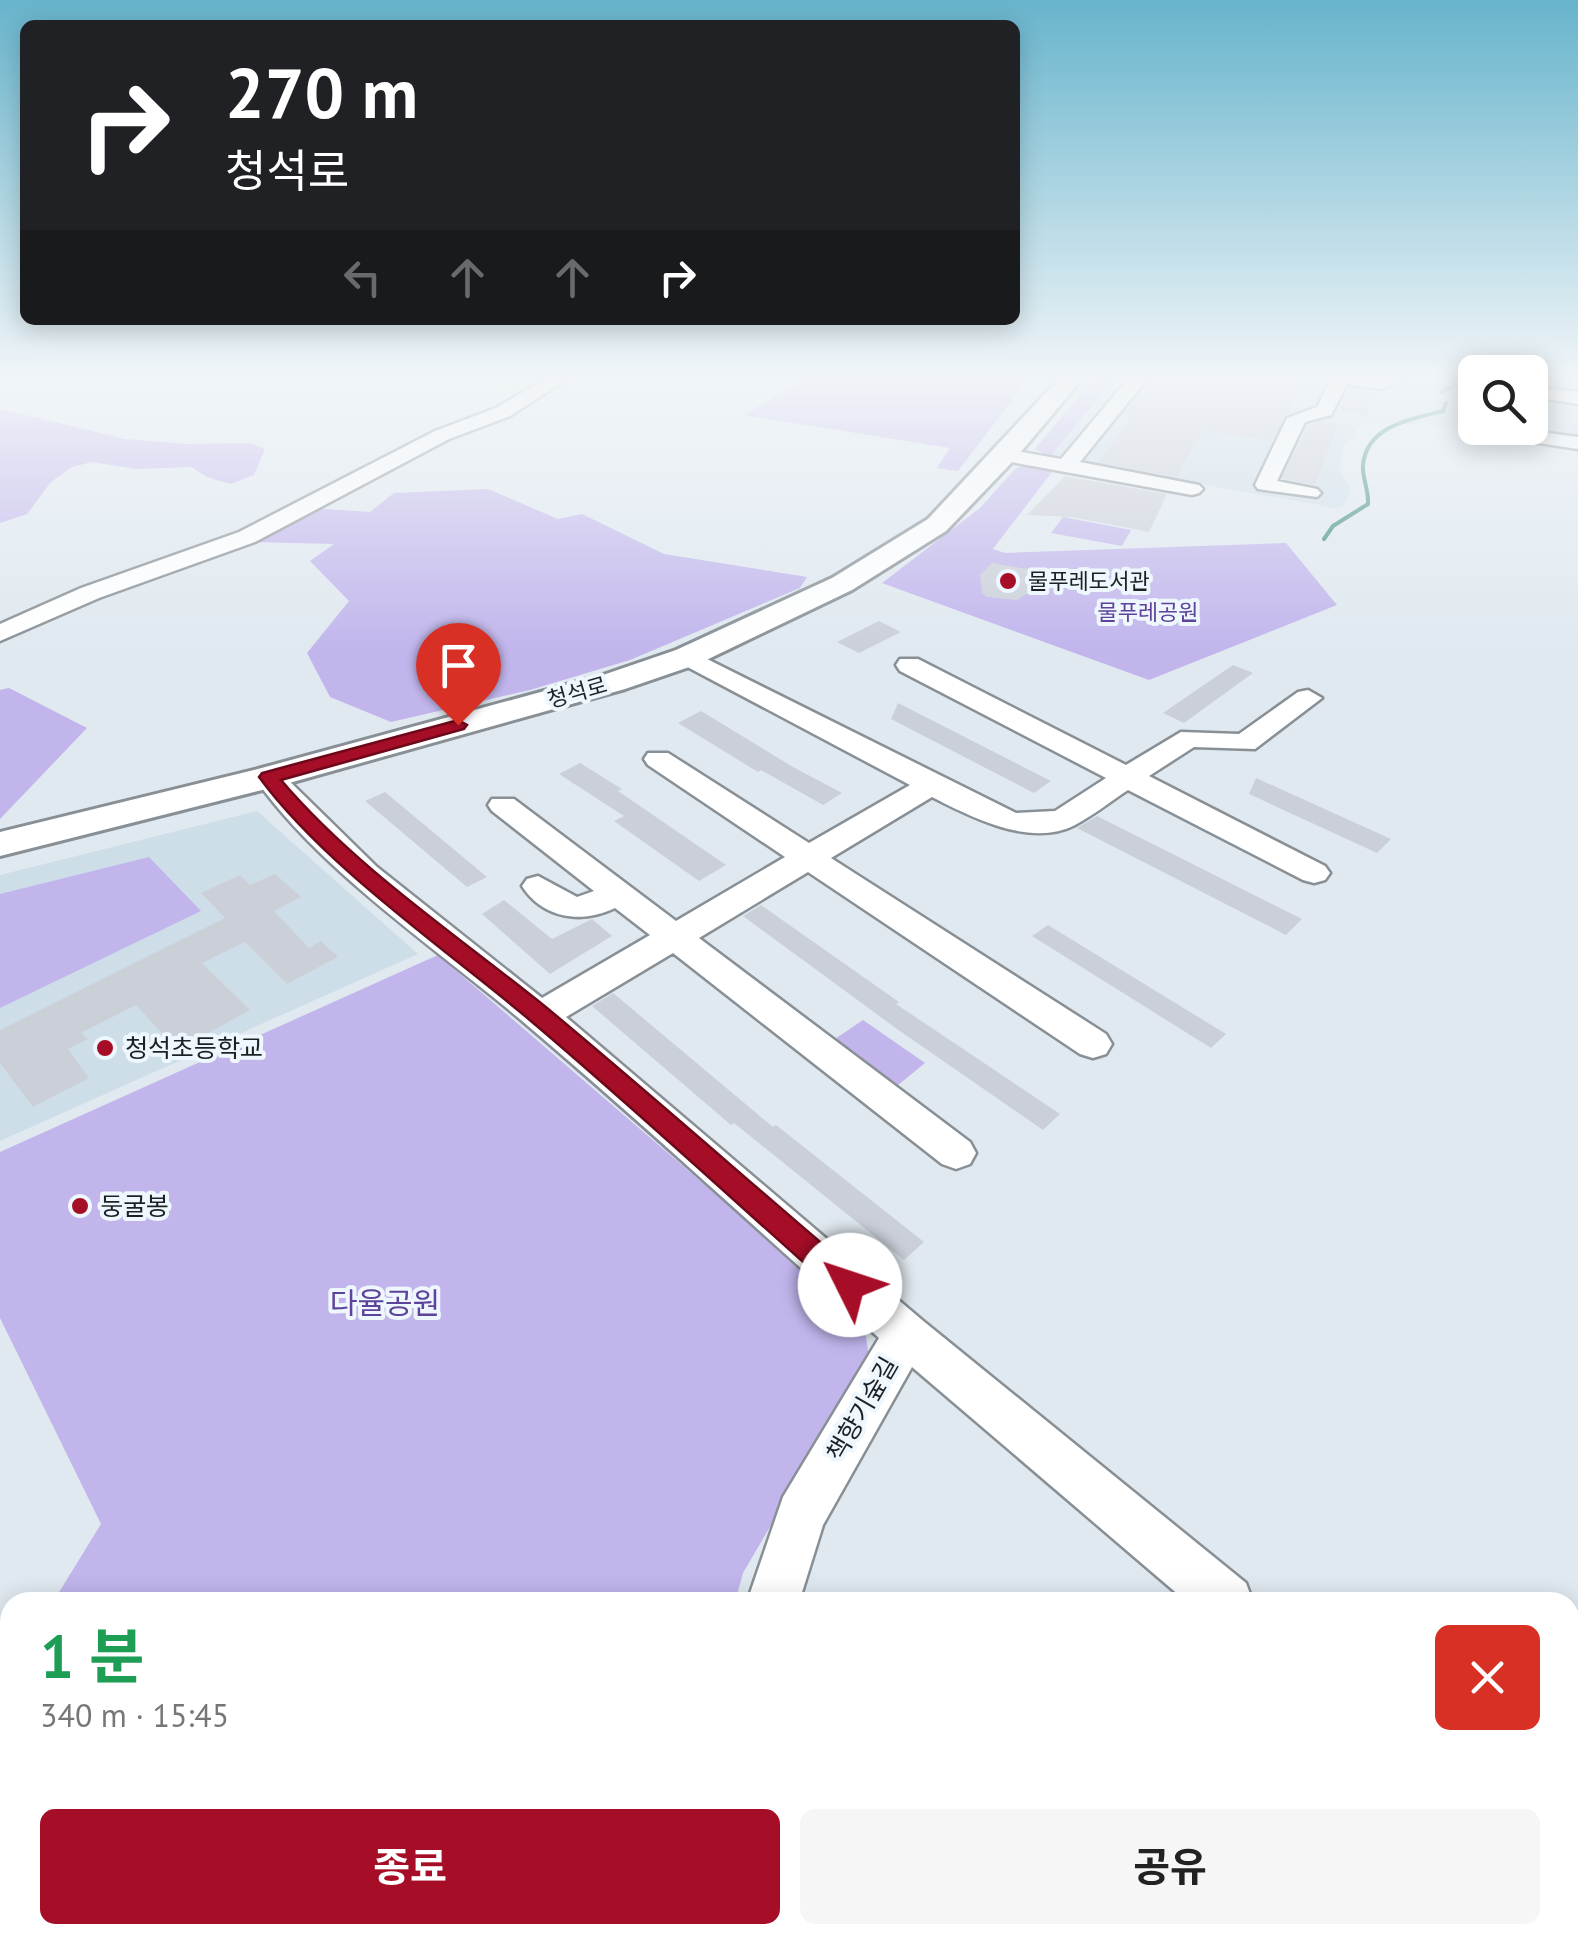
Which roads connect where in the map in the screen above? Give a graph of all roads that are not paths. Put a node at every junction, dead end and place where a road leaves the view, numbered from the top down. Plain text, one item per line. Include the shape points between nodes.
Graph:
1 (376, 470) edge
2 (992, 470) edge
3 (1086, 470) edge
4 (1273, 470) edge
5 (1192, 489) dead end
6 (1310, 493) dead end
7 (0, 633) edge
8 (687, 658) junction
9 (909, 664) dead end
10 (1308, 698) dead end
11 (658, 759) dead end
12 (268, 777) junction
13 (1129, 778) junction
14 (931, 785) junction
15 (503, 805) dead end
16 (0, 844) edge
17 (808, 858) junction
18 (1314, 873) dead end
19 (538, 886) dead end
20 (617, 892) junction
21 (674, 937) junction
22 (540, 1016) junction
23 (1092, 1044) dead end
24 (956, 1153) dead end
25 (906, 1334) junction
26 (776, 1592) edge
27 (1216, 1592) edge

1 - 7 street via 247,537
2 - 8 main road, 청석로 via 960,505 907,545
3 - 5 street
4 - 6 street via 1265,486
8 - 12 main road, 청석로
8 - 14 street
9 - 13 street
10 - 13 street via 1245,743 1191,738
11 - 17 street
12 - 16 main road, 청석로
12 - 22 street, 책향기숲길 via 352,862
13 - 14 street via 1086,808 1047,822 988,814
13 - 18 street
14 - 17 street
15 - 20 street
17 - 21 street
17 - 23 street
19 - 20 street via 579,910
20 - 21 street
21 - 22 street
21 - 24 street
22 - 25 street, 책향기숲길
25 - 26 street, 책향기숲길 via 801,1515
25 - 27 street

